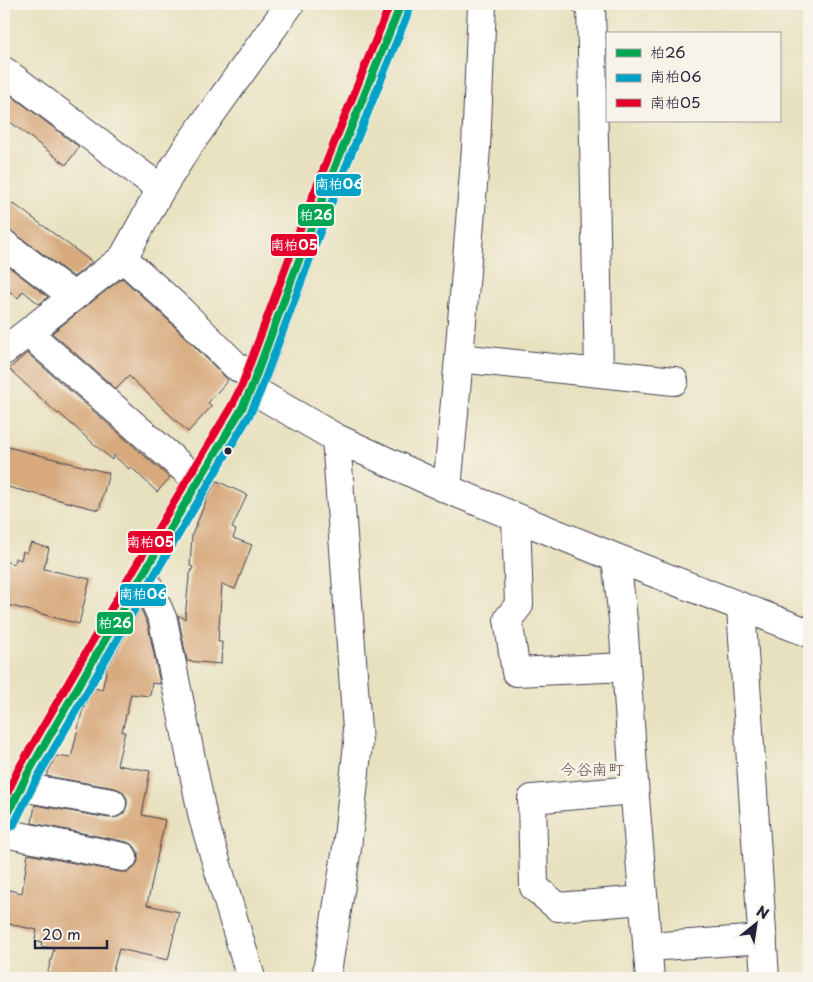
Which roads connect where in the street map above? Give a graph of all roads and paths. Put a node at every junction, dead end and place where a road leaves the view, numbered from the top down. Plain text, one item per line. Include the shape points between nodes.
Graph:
1 (290, 4) edge
2 (401, 4) edge
3 (482, 4) edge
4 (587, 4) edge
5 (4, 71) edge
6 (161, 189) junction
7 (4, 244) edge
8 (123, 258) junction
9 (73, 296) junction
10 (28, 333) junction
11 (4, 351) edge
12 (459, 358) junction
13 (599, 372) junction
14 (674, 381) dead end
15 (253, 383) junction
16 (336, 438) junction
17 (198, 481) junction
18 (447, 490) junction
19 (516, 518) junction
20 (616, 558) junction
21 (143, 574) junction
22 (741, 606) junction
23 (809, 633) edge
24 (626, 667) junction
25 (21, 787) junction
26 (634, 790) junction
27 (112, 803) dead end
28 (4, 822) edge
29 (4, 833) edge
30 (123, 857) dead end
31 (643, 900) junction
32 (762, 939) junction
33 (647, 947) junction
34 (252, 978) edge
35 (326, 978) edge
36 (650, 978) edge
37 (765, 978) edge

1 - 6 street
2 - 15 street via 315,217
3 - 12 street via 476,148
4 - 13 street via 590,5
5 - 6 street
6 - 8 street
7 - 9 street
8 - 9 street
8 - 15 street
9 - 10 street
10 - 11 street
10 - 17 street
12 - 13 street
12 - 18 street
13 - 14 street
15 - 16 street
15 - 17 street
16 - 18 street
16 - 35 street via 358,743 347,848
17 - 21 street
18 - 19 street
19 - 20 street
19 - 24 street via 518,605 508,620 516,672
20 - 22 street
20 - 24 street
21 - 25 street
21 - 34 street via 163,620 204,818
22 - 23 street
22 - 32 street
24 - 26 street
25 - 27 street
25 - 28 street
26 - 31 street
26 - 31 street via 532,799 534,887 558,907
29 - 30 street
31 - 33 street
32 - 33 street
32 - 37 street
33 - 36 street

